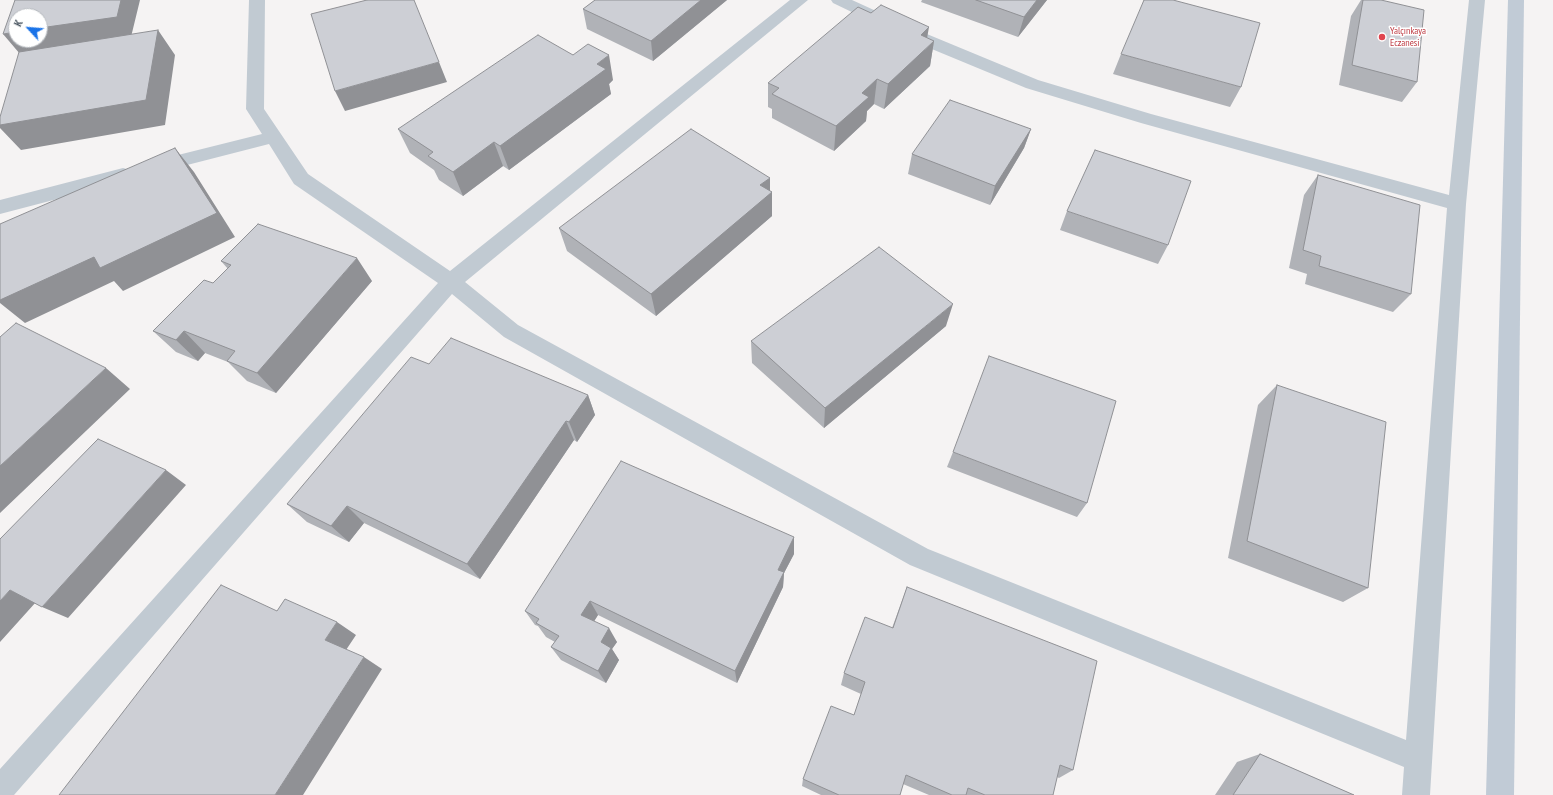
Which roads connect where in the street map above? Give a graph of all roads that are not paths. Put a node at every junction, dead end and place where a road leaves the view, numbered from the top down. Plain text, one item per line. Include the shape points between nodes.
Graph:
1 (257, 0) edge
2 (800, 0) edge
3 (839, 0) edge
4 (1477, 0) edge
5 (1516, 0) edge
6 (273, 137) junction
7 (1457, 204) junction
8 (0, 207) edge
9 (451, 282) junction
10 (1418, 759) junction
11 (0, 790) edge
12 (1416, 795) edge
13 (1500, 795) edge

1 - 6 street via 255,109
2 - 9 street
3 - 7 street via 916,36 1032,84 1148,119
4 - 7 street
5 - 13 main road
6 - 8 street
6 - 9 street via 301,179
7 - 10 street
9 - 10 street via 511,331 919,557
9 - 11 street
10 - 12 street

